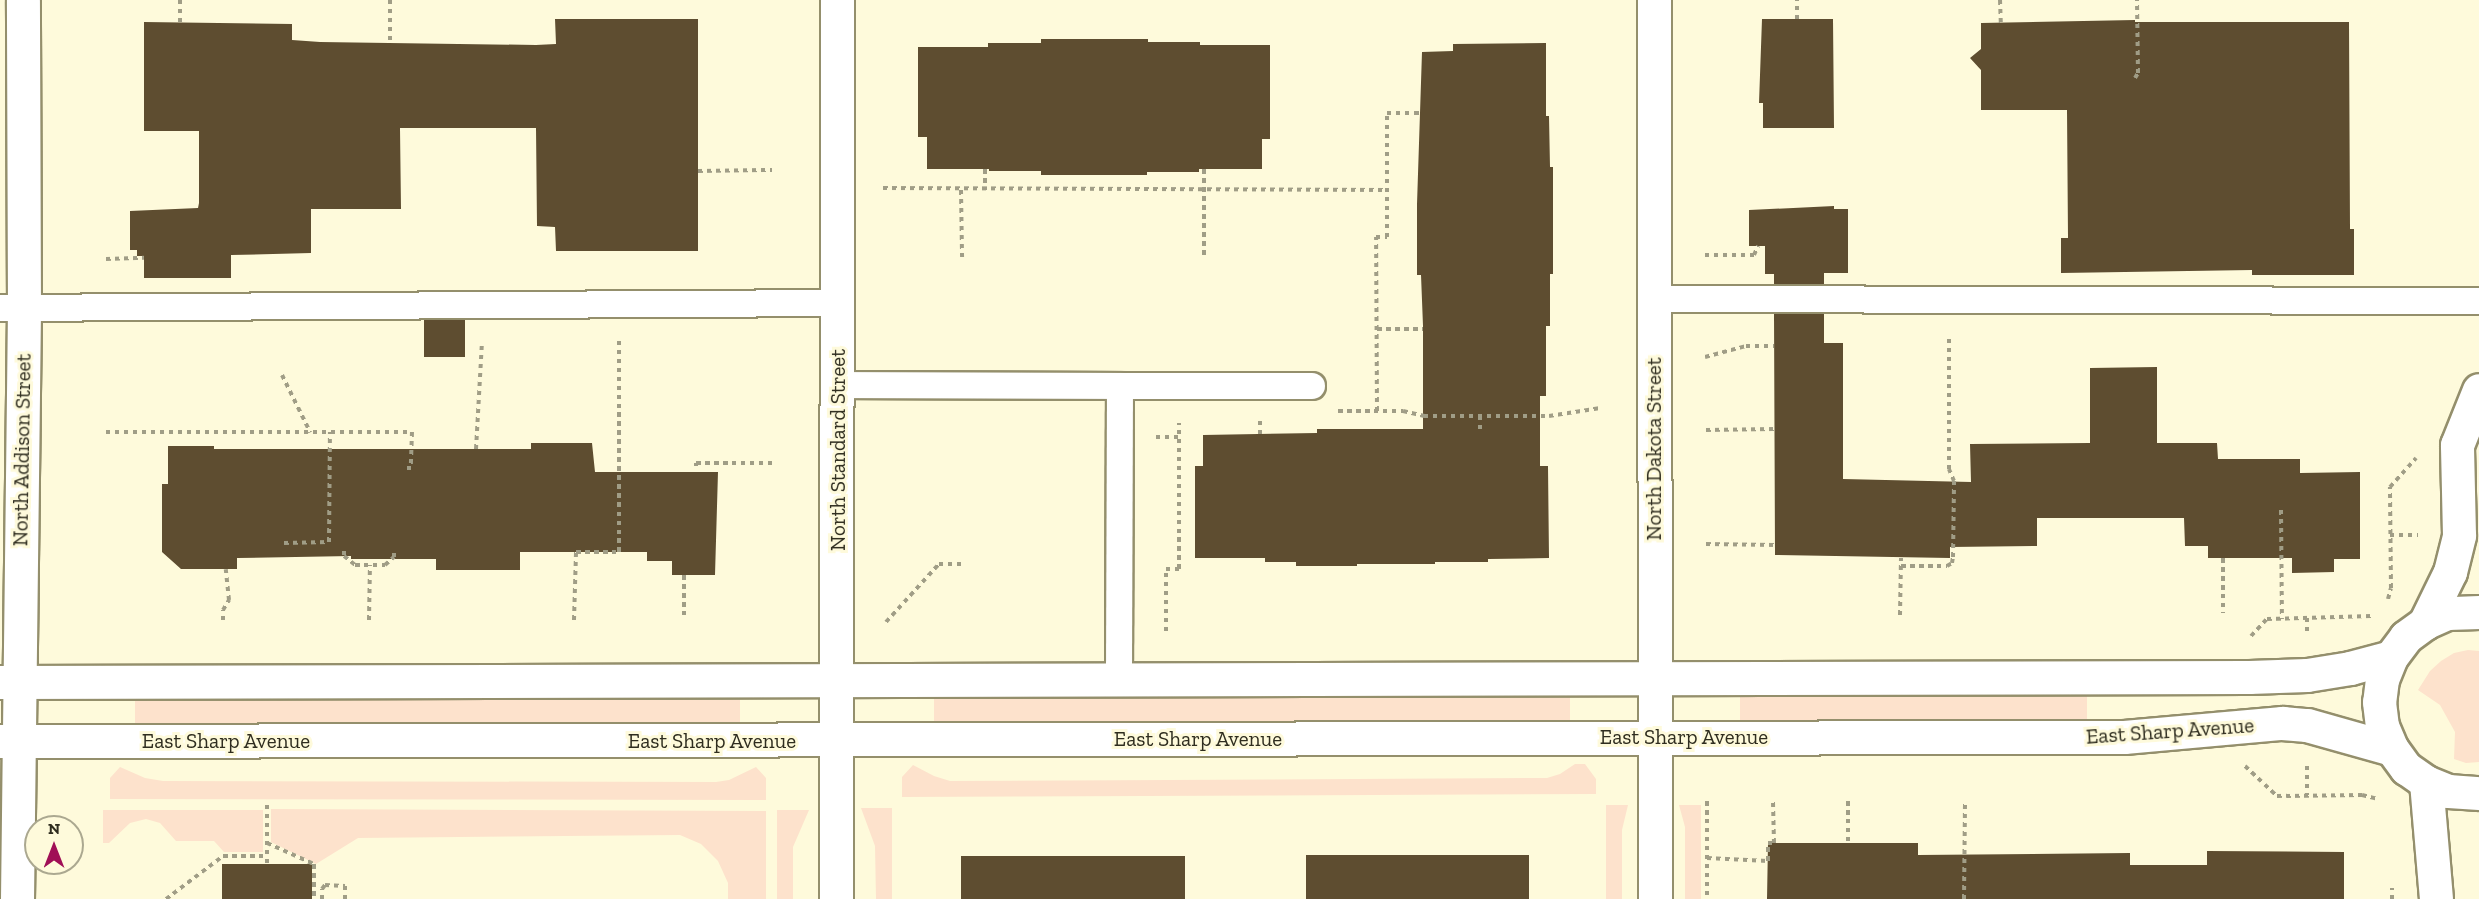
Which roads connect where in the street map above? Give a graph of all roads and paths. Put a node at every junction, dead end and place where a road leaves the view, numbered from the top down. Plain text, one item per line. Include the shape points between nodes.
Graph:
1 (23, 0) edge
2 (180, 0) edge
3 (390, 0) edge
4 (837, 0) edge
5 (1654, 0) edge
6 (1797, 0) edge
7 (2000, 0) edge
8 (2138, 0) edge
9 (1797, 19) dead end
10 (180, 22) dead end
11 (2001, 23) dead end
12 (390, 45) dead end
13 (2135, 78) dead end
14 (1422, 113) dead end
15 (985, 169) dead end
16 (1204, 169) dead end
17 (772, 170) dead end
18 (698, 171) dead end
19 (883, 188) dead end
20 (961, 190) junction
21 (985, 190) junction
22 (1204, 190) junction
23 (1387, 190) junction
24 (1758, 246) dead end
25 (1705, 255) dead end
26 (962, 257) dead end
27 (1204, 257) dead end
28 (144, 258) dead end
29 (106, 259) dead end
30 (1653, 299) junction
31 (1949, 300) junction
32 (2479, 301) edge
33 (838, 303) junction
34 (619, 304) junction
35 (487, 306) junction
36 (12, 308) edge
37 (1377, 329) junction
38 (1423, 329) dead end
39 (1774, 346) dead end
40 (1705, 357) dead end
41 (282, 375) dead end
42 (838, 385) junction
43 (1120, 386) junction
44 (1312, 386) dead end
45 (2479, 390) edge
46 (1600, 408) dead end
47 (1330, 411) dead end
48 (1377, 411) junction
49 (1480, 416) junction
50 (1179, 420) dead end
51 (1774, 429) dead end
52 (1706, 430) dead end
53 (106, 432) dead end
54 (310, 432) junction
55 (330, 432) junction
56 (1480, 434) dead end
57 (476, 448) dead end
58 (2420, 453) dead end
59 (772, 464) dead end
60 (696, 466) dead end
61 (406, 468) dead end
62 (2281, 510) dead end
63 (284, 543) dead end
64 (1706, 544) dead end
65 (1775, 545) dead end
66 (344, 551) dead end
67 (394, 551) dead end
68 (1901, 558) dead end
69 (2223, 558) dead end
70 (961, 564) dead end
71 (370, 565) junction
72 (1901, 566) junction
73 (226, 569) dead end
74 (684, 575) dead end
75 (2385, 606) dead end
76 (2379, 612) dead end
77 (2479, 612) edge
78 (2223, 614) dead end
79 (1900, 615) dead end
80 (2282, 619) junction
81 (223, 620) dead end
82 (369, 620) dead end
83 (574, 620) dead end
84 (684, 620) dead end
85 (886, 622) dead end
86 (2425, 623) junction
87 (1166, 631) dead end
88 (2245, 642) dead end
89 (2391, 657) junction
90 (1655, 678) junction
91 (1119, 680) junction
92 (836, 681) junction
93 (9, 682) edge
94 (1655, 737) junction
95 (9, 741) edge
96 (836, 741) junction
97 (2392, 749) junction
98 (2236, 758) dead end
99 (2426, 782) junction
100 (2479, 793) edge
101 (1965, 800) dead end
102 (1707, 801) dead end
103 (1773, 801) dead end
104 (1848, 801) dead end
105 (2383, 802) dead end
106 (267, 805) dead end
107 (267, 843) junction
108 (1848, 843) dead end
109 (267, 856) junction
110 (1707, 858) junction
111 (267, 864) dead end
112 (2392, 887) dead end
113 (17, 899) edge
114 (166, 899) edge
115 (314, 899) edge
116 (322, 899) edge
117 (345, 899) edge
118 (836, 899) edge
119 (1655, 899) edge
120 (1707, 899) edge
121 (1964, 899) edge
122 (2392, 899) edge
123 (2436, 899) edge

1 - 36 street, North Addison Street
2 - 10 path
3 - 12 path
4 - 33 street, North Standard Street
5 - 30 street, North Dakota Street
6 - 9 path
7 - 11 path
8 - 13 path
14 - 23 path via 1387,113
15 - 21 path
16 - 22 path
17 - 18 path
19 - 20 path
20 - 21 path
20 - 26 path
21 - 22 path
22 - 23 path
22 - 27 path
23 - 37 path via 1387,237 1376,237
24 - 25 path via 1754,255
28 - 29 path
30 - 31 lane
30 - 90 street, North Dakota Street
31 - 32 lane
31 - 72 path via 1952,564
33 - 34 lane
33 - 42 street, North Standard Street
34 - 35 lane
34 - 83 path via 619,552 576,552
35 - 36 lane
35 - 57 path
36 - 93 street, North Addison Street
37 - 38 path
37 - 48 path
39 - 40 path via 1746,346
41 - 54 path
42 - 43 lane
42 - 92 street, North Standard Street
43 - 44 lane
43 - 91 lane
45 - 86 street via 2457,445 2459,535 2450,572
46 - 49 path via 1549,416
47 - 48 path
48 - 49 path
49 - 56 path
50 - 87 path via 1179,569 1166,569
51 - 52 path
53 - 54 path
54 - 55 path
55 - 61 path via 412,432 411,468
55 - 63 path via 329,542
58 - 75 path via 2390,487 2391,588
59 - 60 path
62 - 80 path
64 - 65 path
66 - 71 path via 344,556 355,565
67 - 71 path via 394,557 385,565
68 - 72 path
69 - 78 path
70 - 85 path via 939,564
71 - 82 path
72 - 79 path
73 - 81 path via 229,600
74 - 84 path
76 - 80 path via 2362,618
77 - 86 street via 2447,614
80 - 88 path via 2267,619
86 - 89 street via 2406,637
89 - 90 street via 2307,675 2249,677
89 - 97 street via 2382,679 2379,702 2382,726
90 - 91 street
90 - 94 street, North Dakota Street
91 - 92 street
92 - 93 street
92 - 96 street, North Standard Street
93 - 95 street, North Addison Street
94 - 96 street, East Sharp Avenue
94 - 97 street, East Sharp Avenue via 2124,737 2282,723 2307,725
94 - 119 street, North Dakota Street
95 - 96 street, East Sharp Avenue
95 - 113 street, North Addison Street
96 - 118 street, North Standard Street
97 - 99 street via 2406,768
98 - 105 path via 2277,796 2361,795
99 - 100 street via 2448,791
99 - 123 street
101 - 121 path
102 - 110 path
103 - 110 path via 1774,843 1768,843 1768,861
104 - 108 path
106 - 107 path
107 - 109 path
107 - 115 path via 314,864
109 - 111 path
109 - 114 path via 223,856
110 - 120 path
112 - 122 path
116 - 117 path via 325,885 345,886

